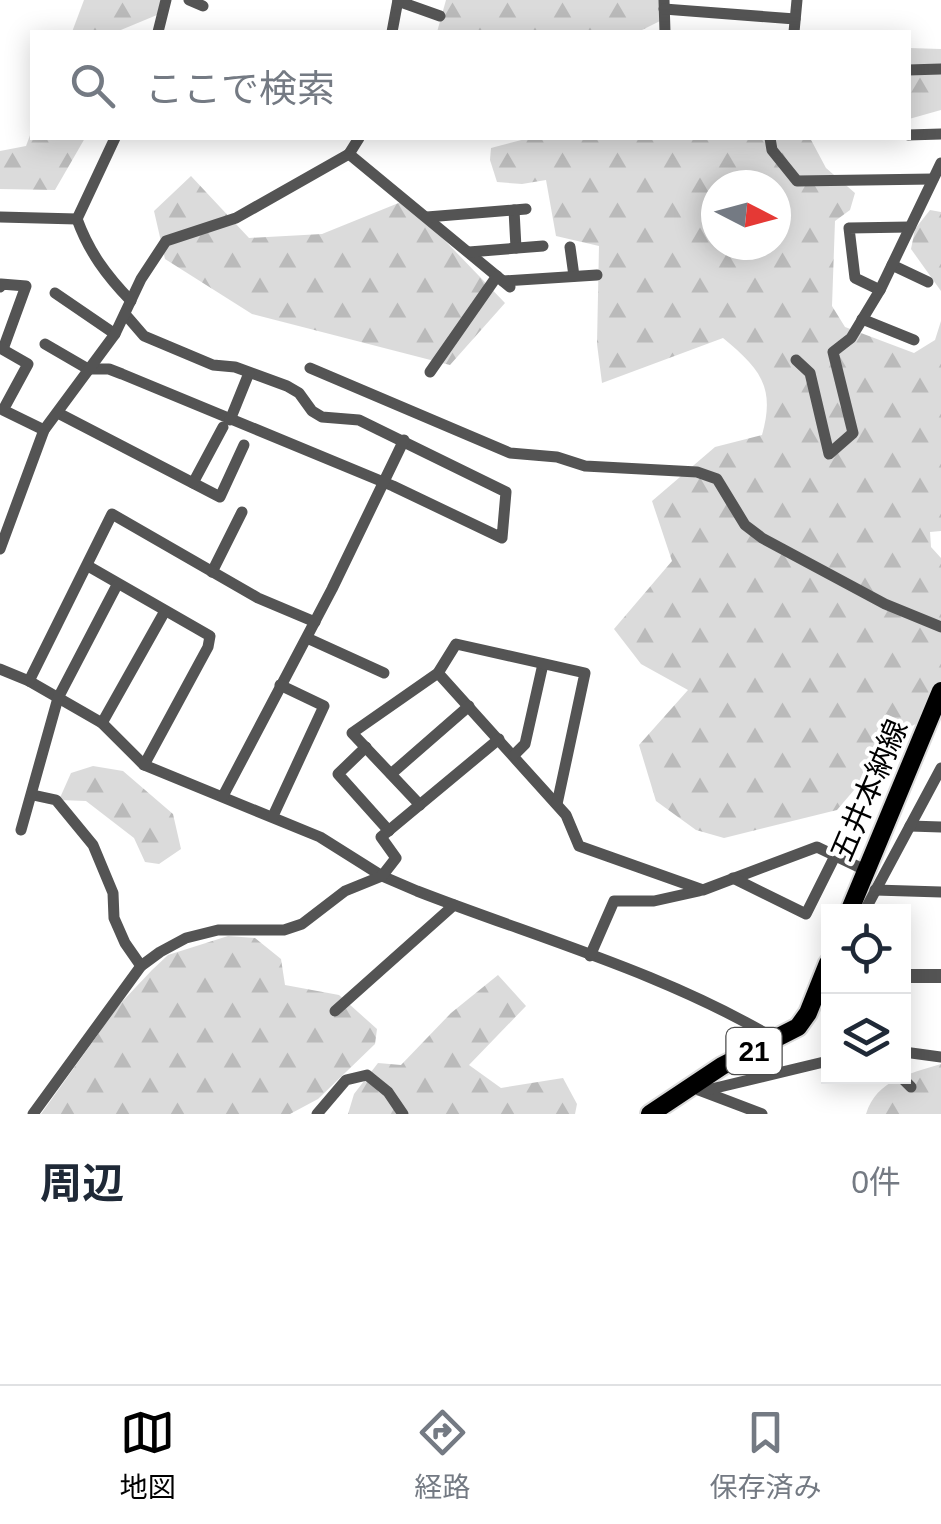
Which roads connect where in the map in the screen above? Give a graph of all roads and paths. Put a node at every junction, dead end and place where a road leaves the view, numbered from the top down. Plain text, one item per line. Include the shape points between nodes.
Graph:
1 (166, 0) edge
2 (189, 0) edge
3 (797, 0) edge
4 (398, 1) edge
5 (664, 4) edge
6 (203, 6) dead end
7 (440, 16) dead end
8 (794, 26) edge
9 (158, 30) edge
10 (392, 30) edge
11 (665, 30) edge
12 (941, 69) edge
13 (911, 70) edge
14 (911, 134) edge
15 (941, 134) edge
16 (114, 140) edge
17 (770, 140) edge
18 (355, 145) edge
19 (941, 162) edge
20 (933, 179) junction
21 (0, 217) edge
22 (427, 217) junction
23 (77, 218) junction
24 (910, 227) junction
25 (543, 246) dead end
26 (516, 248) junction
27 (570, 248) dead end
28 (468, 252) junction
29 (892, 264) junction
30 (596, 275) dead end
31 (574, 276) junction
32 (503, 281) junction
33 (928, 282) dead end
34 (0, 286) edge
35 (880, 290) junction
36 (55, 292) dead end
37 (131, 300) junction
38 (125, 314) junction
39 (862, 320) junction
40 (115, 334) junction
41 (914, 340) dead end
42 (45, 344) dead end
43 (1, 348) edge
44 (796, 360) dead end
45 (310, 368) dead end
46 (88, 369) junction
47 (430, 372) dead end
48 (249, 373) junction
49 (58, 414) junction
50 (226, 424) junction
51 (44, 430) junction
52 (404, 440) junction
53 (244, 445) dead end
54 (383, 483) junction
55 (193, 484) junction
56 (242, 512) dead end
57 (0, 549) edge
58 (88, 566) junction
59 (212, 572) junction
60 (117, 585) junction
61 (165, 611) junction
62 (315, 622) junction
63 (941, 627) edge
64 (307, 638) junction
65 (543, 664) junction
66 (0, 669) edge
67 (384, 672) dead end
68 (438, 672) junction
69 (29, 681) junction
70 (280, 685) junction
71 (941, 691) edge
72 (58, 698) junction
73 (469, 706) junction
74 (102, 722) junction
75 (499, 739) junction
76 (366, 748) junction
77 (514, 755) junction
78 (144, 765) junction
79 (941, 768) edge
80 (391, 774) junction
81 (32, 796) junction
82 (223, 796) junction
83 (557, 804) junction
84 (420, 805) junction
85 (273, 816) junction
86 (910, 826) junction
87 (941, 827) edge
88 (21, 830) dead end
89 (389, 832) junction
90 (836, 856) junction
91 (865, 870) junction
92 (382, 876) junction
93 (733, 878) junction
94 (703, 890) junction
95 (876, 890) junction
96 (941, 892) edge
97 (851, 904) edge
98 (868, 904) edge
99 (454, 905) junction
100 (590, 956) junction
101 (141, 966) junction
102 (911, 976) edge
103 (941, 976) edge
104 (821, 984) edge
105 (336, 1011) dead end
106 (777, 1040) junction
107 (911, 1053) edge
108 (941, 1057) edge
109 (821, 1062) edge
110 (907, 1084) edge
111 (910, 1088) dead end
112 (697, 1089) junction
113 (33, 1114) edge
114 (317, 1114) edge
115 (402, 1114) edge
116 (650, 1114) edge
117 (762, 1114) edge

1 - 9 street
2 - 6 street
3 - 8 street
4 - 7 street
4 - 10 street
5 - 8 street
5 - 11 street
12 - 13 street
14 - 15 street
16 - 23 street
17 - 20 street via 797,181
18 - 22 street
18 - 37 street via 236,218 166,241
19 - 20 street
20 - 24 street
21 - 23 street
22 - 26 street via 520,209
22 - 28 street
23 - 37 street via 105,274
24 - 29 street
24 - 35 street via 849,228 856,278
25 - 26 street
26 - 28 street
27 - 31 street
28 - 32 street
29 - 33 street
29 - 35 street
30 - 31 street
31 - 32 street
32 - 47 street
34 - 43 street via 26,286
35 - 39 street
36 - 40 street
37 - 38 street
38 - 40 street
38 - 48 street via 144,336
39 - 41 street
39 - 44 street via 833,352 853,434 829,454 810,373
40 - 46 street
42 - 46 street
43 - 51 street via 28,364 3,410
45 - 63 street via 510,453 717,479 745,524 762,538
46 - 49 street
46 - 50 street via 122,374
48 - 50 street
48 - 52 street via 299,393 322,417 359,420
49 - 51 street
49 - 55 street
50 - 54 street
50 - 55 street
51 - 57 street
52 - 54 street
52 - 54 street via 506,492 502,538
53 - 55 street via 220,497
54 - 62 street
56 - 59 street
58 - 59 street via 112,514
58 - 60 street
58 - 69 street
59 - 62 street
60 - 61 street
60 - 72 street
61 - 74 street
61 - 78 street via 210,636
62 - 64 street
64 - 67 street
64 - 70 street
65 - 68 street via 456,644
65 - 77 street via 525,744
65 - 83 street via 585,674
66 - 69 street
68 - 73 street
68 - 76 street via 352,734
69 - 72 street
70 - 82 street
70 - 85 street via 324,706
71 - 91 main road, 五井本納線
72 - 74 street
72 - 81 street
73 - 75 street
73 - 80 street
74 - 78 street
75 - 77 street
75 - 84 street
76 - 80 street
76 - 89 street via 338,774
77 - 83 street
78 - 82 street
79 - 86 street
80 - 84 street
81 - 88 street
81 - 101 street via 56,800 93,844 113,892 114,918
82 - 85 street
83 - 94 street via 579,846
84 - 89 street
85 - 92 street
86 - 87 street
86 - 95 street
89 - 92 street via 382,838 396,858
90 - 91 street
90 - 93 street via 817,847
90 - 93 street via 806,914
91 - 97 main road, 五井本納線
92 - 99 street
92 - 101 street via 345,891 302,924 186,938
93 - 94 street
94 - 100 street via 614,902
95 - 96 street
95 - 98 street
99 - 100 street
99 - 105 street
100 - 106 street via 676,987
101 - 113 street
102 - 103 street
104 - 106 main road, 21 via 798,1028
106 - 112 main road, 21 via 722,1066
107 - 108 street
109 - 112 street
110 - 111 street
112 - 116 main road, 21
112 - 117 street
114 - 115 street via 346,1080 367,1075

